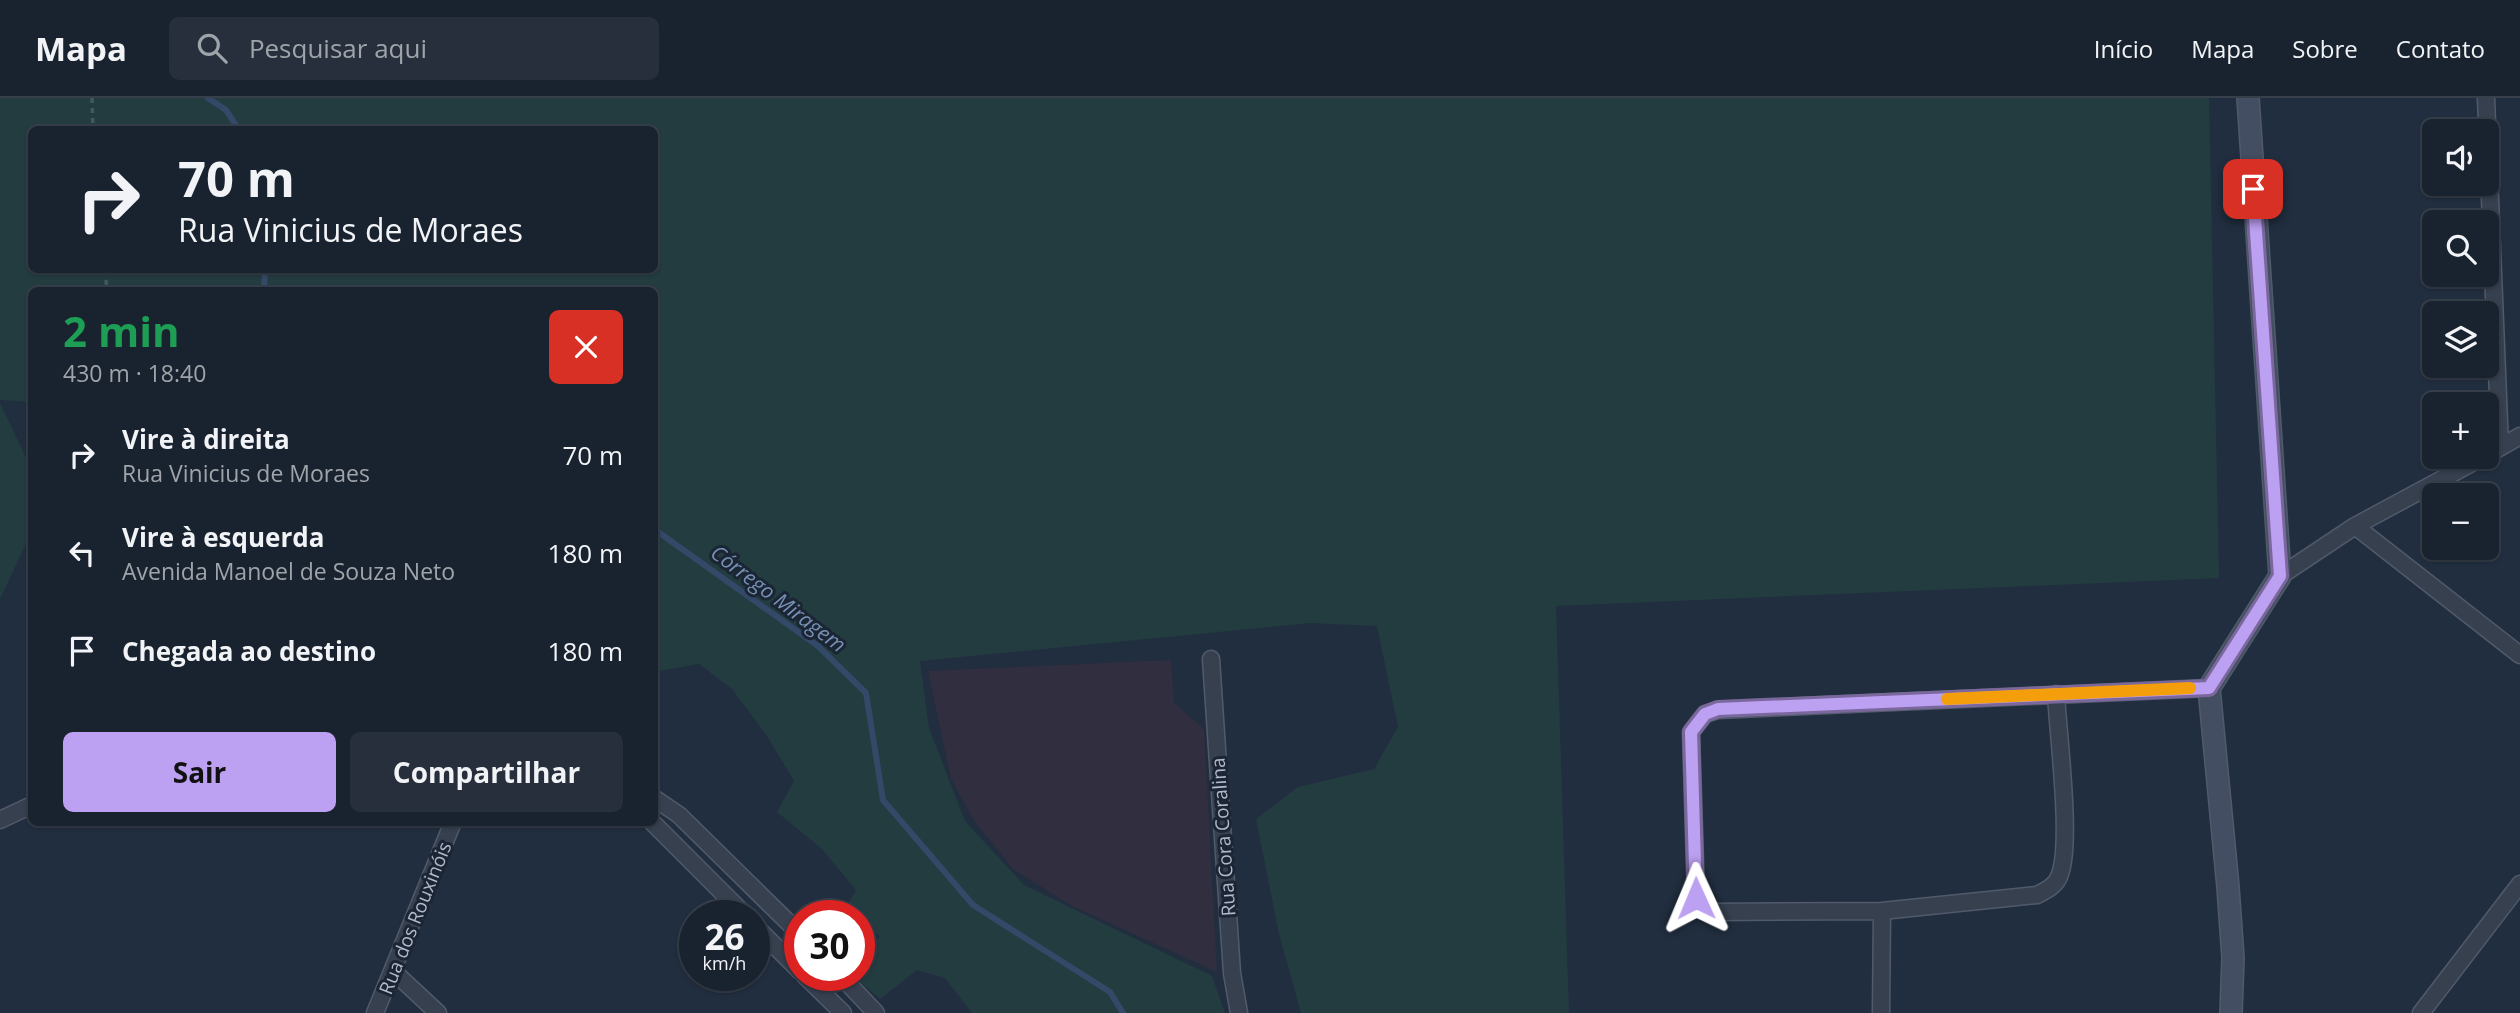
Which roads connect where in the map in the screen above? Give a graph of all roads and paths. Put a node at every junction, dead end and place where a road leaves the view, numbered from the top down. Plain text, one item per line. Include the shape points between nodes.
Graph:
1 (92, 98) edge
2 (2248, 98) edge
3 (2486, 98) edge
4 (93, 126) edge
5 (2489, 392) edge
6 (2520, 436) edge
7 (2499, 448) edge
8 (2460, 469) edge
9 (2355, 526) junction
10 (2280, 576) junction
11 (2520, 655) edge
12 (1211, 660) dead end
13 (2209, 688) junction
14 (2056, 694) junction
15 (658, 801) edge
16 (28, 807) edge
17 (0, 820) edge
18 (451, 826) edge
19 (656, 826) edge
20 (2520, 884) edge
21 (730, 900) edge
22 (1882, 911) junction
23 (784, 918) edge
24 (770, 941) edge
25 (784, 955) edge
26 (394, 972) junction
27 (820, 991) edge
28 (855, 991) edge
29 (375, 1013) edge
30 (438, 1013) edge
31 (843, 1013) edge
32 (876, 1013) edge
33 (1239, 1013) edge
34 (1881, 1013) edge
35 (2231, 1013) edge
36 (2421, 1013) edge

1 - 4 path
2 - 10 street
3 - 5 street
6 - 7 street
8 - 9 street
9 - 10 street
9 - 11 street
10 - 13 street
12 - 33 street, Rua Cora Coralina via 1232,973
13 - 14 street
13 - 35 street via 2228,887
14 - 22 street via 2064,845 2060,877 2037,895
14 - 22 street via 1718,709 1696,722 1691,732 1696,898 1700,907 1709,912
15 - 23 street via 679,815
16 - 17 street
18 - 26 street, Rua dos Rouxinóis
19 - 21 street
20 - 36 street
22 - 34 street
24 - 25 street
26 - 29 street, Rua dos Rouxinóis
26 - 30 street
27 - 31 street
28 - 32 street

